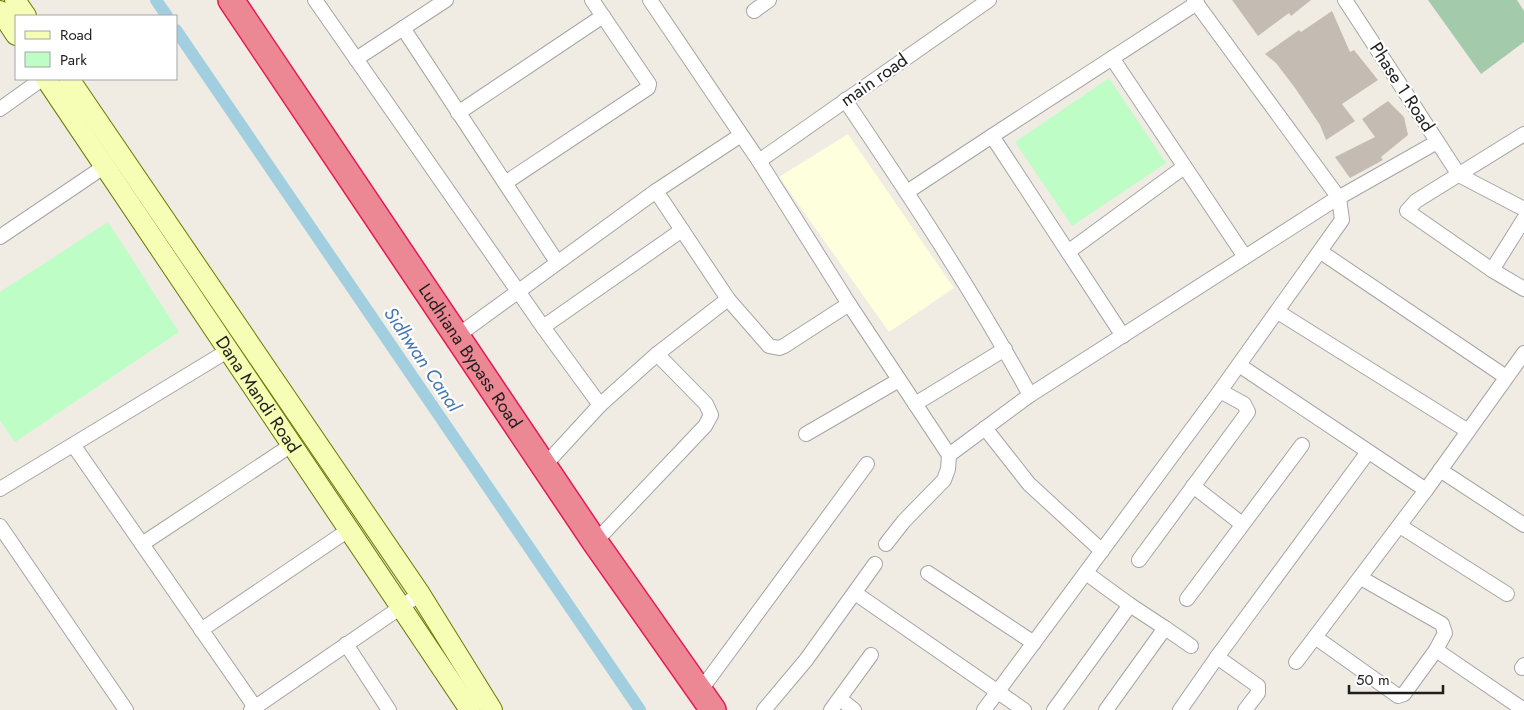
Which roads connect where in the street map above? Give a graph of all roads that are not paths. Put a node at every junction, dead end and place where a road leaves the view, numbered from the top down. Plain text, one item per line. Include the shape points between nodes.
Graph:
1 (15, 0) edge
2 (216, 0) edge
3 (231, 0) edge
4 (316, 0) edge
5 (446, 0) edge
6 (592, 0) edge
7 (650, 0) edge
8 (769, 0) edge
9 (989, 0) edge
10 (1345, 0) edge
11 (1196, 2) edge
12 (0, 10) edge
13 (754, 11) dead end
14 (25, 15) edge
15 (603, 16) junction
16 (403, 28) junction
17 (15, 33) edge
18 (1112, 58) junction
19 (356, 59) junction
20 (43, 80) edge
21 (45, 80) edge
22 (70, 80) edge
23 (845, 100) junction
24 (0, 109) edge
25 (458, 113) junction
26 (1524, 134) edge
27 (741, 135) junction
28 (992, 136) junction
29 (1437, 142) junction
30 (759, 161) junction
31 (105, 166) junction
32 (1184, 167) junction
33 (1459, 175) junction
34 (505, 183) junction
35 (656, 191) junction
36 (907, 192) junction
37 (1339, 198) junction
38 (1524, 209) edge
39 (1524, 219) edge
40 (682, 230) junction
41 (0, 237) edge
42 (1068, 252) junction
43 (1321, 252) junction
44 (1245, 258) junction
45 (557, 262) junction
46 (1492, 270) junction
47 (1524, 289) edge
48 (517, 290) junction
49 (728, 299) junction
50 (849, 304) junction
51 (1278, 312) junction
52 (543, 328) junction
53 (457, 336) junction
54 (1123, 336) junction
55 (1005, 349) junction
56 (229, 350) junction
57 (657, 354) junction
58 (1523, 356) edge
59 (1239, 365) junction
60 (1506, 377) junction
61 (899, 380) junction
62 (1220, 391) junction
63 (1030, 395) junction
64 (915, 404) junction
65 (600, 405) junction
66 (985, 428) junction
67 (1468, 431) junction
68 (806, 434) dead end
69 (293, 444) junction
70 (1302, 445) dead end
71 (74, 446) junction
72 (1368, 452) junction
73 (949, 455) junction
74 (867, 464) dead end
75 (544, 466) junction
76 (1440, 470) junction
77 (1193, 486) junction
78 (0, 489) edge
79 (1426, 490) junction
80 (1522, 519) edge
81 (1242, 524) junction
82 (0, 526) edge
83 (1400, 526) junction
84 (350, 529) junction
85 (595, 542) junction
86 (142, 544) junction
87 (886, 544) dead end
88 (1102, 551) junction
89 (1139, 560) dead end
90 (875, 564) dead end
91 (928, 573) dead end
92 (1086, 573) junction
93 (1361, 578) junction
94 (855, 593) junction
95 (420, 594) junction
96 (1507, 594) dead end
97 (1187, 598) dead end
98 (1130, 604) junction
99 (402, 605) junction
100 (1165, 628) junction
101 (202, 630) junction
102 (1315, 637) junction
103 (1034, 643) junction
104 (346, 644) junction
105 (1191, 646) dead end
106 (1436, 650) junction
107 (871, 655) dead end
108 (1217, 657) junction
109 (1296, 662) dead end
110 (998, 690) junction
111 (840, 699) junction
112 (703, 704) edge
113 (254, 709) edge
114 (126, 710) edge
115 (390, 710) edge
116 (470, 710) edge
117 (492, 710) edge
118 (764, 710) edge
119 (831, 710) edge
120 (854, 710) edge
121 (984, 710) edge
122 (1024, 710) edge
123 (1054, 710) edge
124 (1106, 710) edge
125 (1180, 710) edge
126 (1245, 710) edge
127 (1524, 710) edge

1 - 14 street
2 - 112 highway, Ludhiana Bypass Road via 586,552
3 - 53 highway, Ludhiana Bypass Road
4 - 19 street
5 - 16 street
6 - 15 street
7 - 27 street
8 - 13 street
9 - 23 street, main road
10 - 29 street, Phase 1 Road
11 - 18 street
11 - 37 street
12 - 17 street
15 - 25 street
15 - 34 street via 649,84 648,88
16 - 19 street
16 - 25 street
18 - 28 street
18 - 32 street
19 - 48 street
20 - 24 street
21 - 31 street, Dana Mandi Road
22 - 95 street
23 - 30 street, main road
23 - 36 street
25 - 34 street
26 - 33 street
27 - 30 street
27 - 35 street
28 - 36 street
28 - 42 street
29 - 33 street, Phase 1 Road
29 - 37 street
30 - 50 street
31 - 41 street
31 - 56 street, Dana Mandi Road
32 - 42 street
32 - 44 street
33 - 38 street
33 - 46 street via 1407,210
34 - 45 street
35 - 40 street
35 - 45 street
36 - 55 street
37 - 43 street via 1342,220
37 - 44 street
39 - 46 street
40 - 49 street
40 - 52 street
42 - 54 street
43 - 51 street
43 - 60 street
44 - 54 street
45 - 48 street
46 - 47 street
48 - 52 street
48 - 53 street
49 - 50 street via 765,343 779,348
49 - 57 street
50 - 61 street
51 - 59 street
51 - 67 street
52 - 65 street
53 - 75 highway, Ludhiana Bypass Road
54 - 63 street
55 - 63 street
55 - 64 street
56 - 69 street, Dana Mandi Road
56 - 71 street
57 - 65 street
57 - 85 street via 706,404 710,415 704,426
58 - 60 street
59 - 62 street
59 - 72 street
60 - 67 street
61 - 64 street
61 - 68 street
62 - 77 street via 1244,404 1248,412
62 - 88 street
63 - 66 street
64 - 73 street
65 - 75 street
66 - 73 street
66 - 88 street via 1029,484
67 - 76 street
69 - 84 street, Dana Mandi Road
69 - 86 street
70 - 81 street
71 - 78 street
71 - 86 street
72 - 79 street
72 - 108 street
73 - 87 street via 944,480
74 - 112 street
75 - 85 highway, Ludhiana Bypass Road
76 - 79 street
76 - 80 street
77 - 81 street
77 - 89 street
79 - 83 street
81 - 97 street
82 - 114 street
83 - 93 street
83 - 96 street
84 - 99 street, Dana Mandi Road
84 - 101 street
85 - 112 highway, Ludhiana Bypass Road
86 - 101 street
88 - 92 street
90 - 94 street
91 - 103 street
92 - 98 street
92 - 103 street
93 - 102 street
93 - 106 street via 1442,624 1445,633
94 - 110 street
94 - 118 street
95 - 99 street
95 - 117 street
98 - 100 street
98 - 123 street
99 - 104 street
99 - 116 street, Dana Mandi Road
100 - 105 street
100 - 124 street
101 - 113 street
102 - 106 street via 1400,696
102 - 109 street
103 - 110 street
104 - 113 street
104 - 115 street
106 - 127 street
107 - 111 street
108 - 125 street
108 - 126 street via 1258,686 1258,693
110 - 121 street
110 - 122 street
111 - 119 street
111 - 120 street

